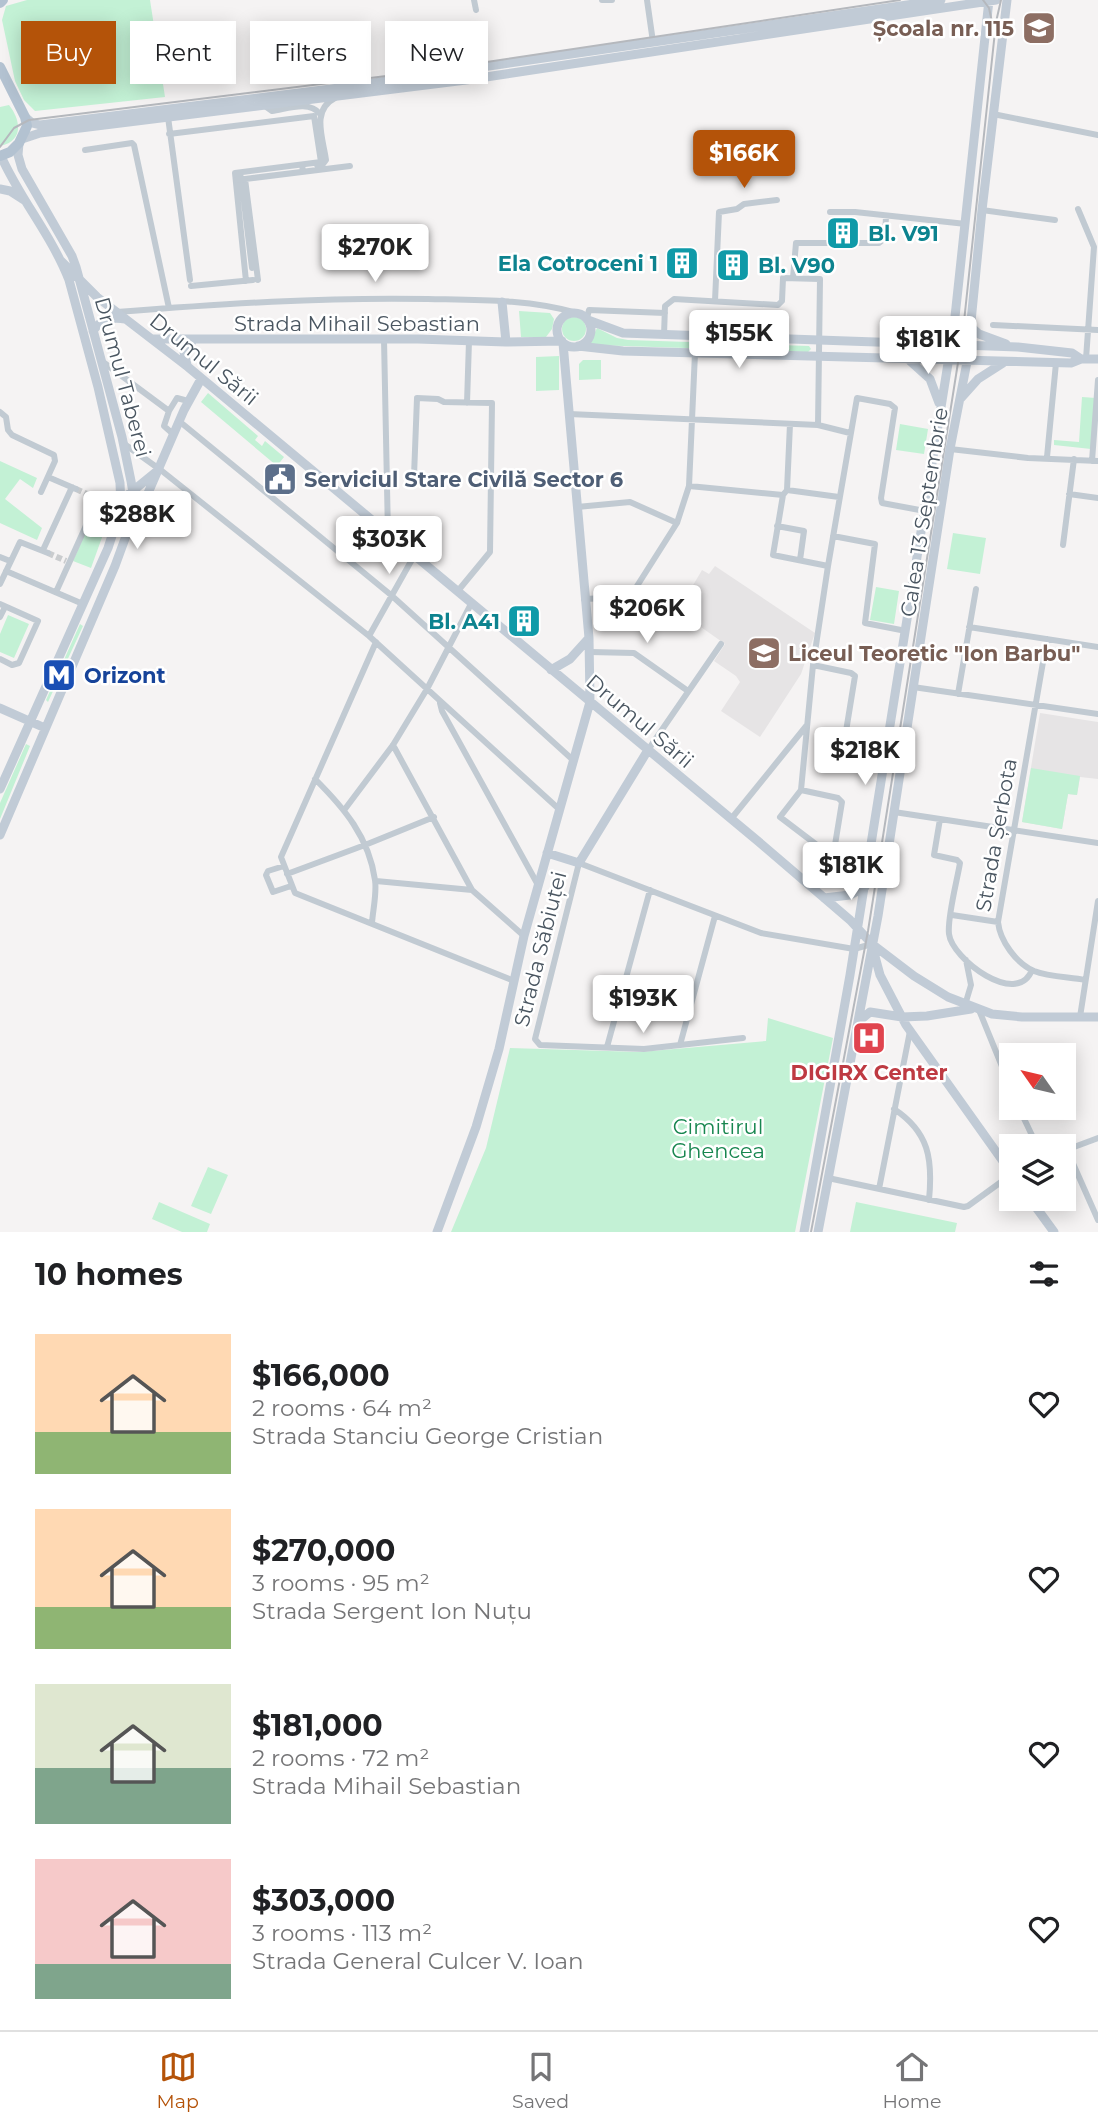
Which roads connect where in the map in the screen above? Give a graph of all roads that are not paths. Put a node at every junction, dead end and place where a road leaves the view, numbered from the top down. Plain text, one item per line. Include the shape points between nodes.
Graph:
1 (474, 0) edge
2 (602, 0) edge
3 (612, 0) edge
4 (647, 0) edge
5 (941, 0) edge
6 (989, 0) edge
7 (996, 0) edge
8 (1007, 0) edge
9 (476, 10) dead end
10 (872, 10) edge
11 (654, 47) junction
12 (0, 68) edge
13 (0, 83) edge
14 (392, 85) junction
15 (337, 98) junction
16 (265, 106) junction
17 (320, 114) junction
18 (993, 114) junction
19 (25, 117) junction
20 (167, 117) junction
21 (169, 134) junction
22 (1098, 135) edge
23 (20, 141) junction
24 (85, 150) dead end
25 (0, 156) edge
26 (350, 166) dead end
27 (303, 168) junction
28 (245, 179) junction
29 (236, 180) junction
30 (0, 189) edge
31 (777, 200) dead end
32 (25, 201) junction
33 (982, 209) junction
34 (1078, 209) dead end
35 (830, 212) dead end
36 (886, 216) junction
37 (1055, 220) dead end
38 (966, 224) junction
39 (1096, 247) edge
40 (60, 260) junction
41 (252, 268) dead end
42 (793, 278) junction
43 (80, 279) junction
44 (252, 280) junction
45 (715, 301) junction
46 (502, 302) junction
47 (169, 308) junction
48 (117, 312) junction
49 (577, 313) junction
50 (665, 313) junction
51 (126, 319) junction
52 (588, 319) junction
53 (993, 325) dead end
54 (970, 326) junction
55 (1088, 330) junction
56 (1098, 330) edge
57 (93, 331) junction
58 (664, 335) junction
59 (152, 339) junction
60 (384, 339) junction
61 (193, 340) junction
62 (469, 341) junction
63 (506, 342) junction
64 (820, 342) junction
65 (569, 344) junction
66 (951, 345) junction
67 (968, 346) junction
68 (1018, 347) junction
69 (695, 353) junction
70 (819, 357) junction
71 (1084, 359) junction
72 (1098, 359) edge
73 (100, 360) junction
74 (909, 360) junction
75 (948, 361) junction
76 (1011, 361) junction
77 (967, 362) junction
78 (1056, 363) junction
79 (188, 367) junction
80 (201, 379) junction
81 (1098, 380) edge
82 (960, 400) junction
83 (188, 401) junction
84 (467, 403) junction
85 (940, 405) junction
86 (169, 411) junction
87 (0, 412) edge
88 (569, 414) junction
89 (693, 419) junction
90 (179, 421) junction
91 (790, 424) junction
92 (818, 425) junction
93 (850, 433) junction
94 (173, 434) junction
95 (123, 443) junction
96 (950, 449) junction
97 (1047, 457) junction
98 (1074, 459) junction
99 (1095, 461) edge
100 (157, 467) junction
101 (414, 476) dead end
102 (48, 477) junction
103 (689, 486) junction
104 (41, 492) dead end
105 (133, 493) junction
106 (785, 493) junction
107 (1069, 494) junction
108 (839, 497) junction
109 (121, 498) junction
110 (1098, 498) edge
111 (577, 507) junction
112 (121, 508) junction
113 (925, 511) junction
114 (678, 522) junction
115 (777, 526) junction
116 (388, 535) junction
117 (833, 536) junction
118 (1063, 545) dead end
119 (414, 556) junction
120 (0, 557) edge
121 (10, 561) junction
122 (800, 561) junction
123 (116, 566) junction
124 (828, 566) junction
125 (6, 571) junction
126 (0, 584) edge
127 (976, 589) dead end
128 (56, 592) junction
129 (457, 593) junction
130 (391, 595) junction
131 (584, 599) junction
132 (83, 604) junction
133 (471, 604) junction
134 (2, 605) edge
135 (0, 617) edge
136 (77, 618) junction
137 (90, 624) junction
138 (970, 627) junction
139 (907, 631) junction
140 (369, 636) junction
141 (589, 638) junction
142 (1047, 639) junction
143 (376, 642) junction
144 (721, 644) dead end
145 (448, 647) junction
146 (1098, 647) edge
147 (590, 652) junction
148 (0, 659) edge
149 (813, 666) junction
150 (551, 670) junction
151 (913, 687) junction
152 (427, 689) junction
153 (688, 691) junction
154 (958, 694) junction
155 (439, 701) junction
156 (590, 702) junction
157 (1035, 705) junction
158 (0, 708) edge
159 (1098, 714) edge
160 (30, 722) junction
161 (808, 724) junction
162 (45, 728) junction
163 (393, 745) junction
164 (648, 750) junction
165 (573, 760) junction
166 (883, 770) junction
167 (315, 779) junction
168 (0, 789) edge
169 (801, 790) junction
170 (345, 809) junction
171 (560, 810) junction
172 (894, 812) junction
173 (434, 817) junction
174 (731, 819) junction
175 (940, 819) junction
176 (1014, 830) junction
177 (0, 835) edge
178 (1098, 843) edge
179 (365, 845) junction
180 (547, 853) junction
181 (579, 863) junction
182 (284, 866) junction
183 (287, 874) junction
184 (376, 881) junction
185 (538, 885) junction
186 (291, 886) junction
187 (865, 887) junction
188 (472, 890) junction
189 (650, 890) junction
190 (823, 898) junction
191 (1098, 901) edge
192 (951, 915) junction
193 (715, 916) junction
194 (998, 922) junction
195 (372, 923) junction
196 (858, 929) junction
197 (524, 936) junction
198 (872, 944) junction
199 (854, 949) junction
200 (965, 959) junction
201 (1031, 970) junction
202 (512, 980) junction
203 (1085, 980) junction
204 (973, 1008) junction
205 (902, 1017) junction
206 (1080, 1017) junction
207 (1098, 1017) edge
208 (857, 1023) junction
209 (910, 1031) junction
210 (743, 1038) dead end
211 (680, 1045) junction
212 (607, 1047) junction
213 (999, 1063) edge
214 (894, 1109) junction
215 (1098, 1138) edge
216 (1076, 1147) edge
217 (999, 1157) edge
218 (1076, 1173) edge
219 (828, 1178) junction
220 (999, 1183) edge
221 (879, 1189) junction
222 (929, 1200) junction
223 (1039, 1211) edge
224 (1098, 1220) edge
225 (437, 1232) edge
226 (804, 1232) edge
227 (818, 1232) edge
228 (1054, 1232) edge

1 - 9 street
2 - 3 street
4 - 11 street
5 - 10 main road
6 - 7 main road
6 - 10 main road
6 - 38 main road, Calea 13 Septembrie
8 - 18 main road, Calea 13 Septembrie
10 - 11 main road
11 - 14 main road
12 - 13 main road
12 - 19 main road
14 - 15 main road
14 - 19 main road via 40,125
15 - 16 main road
15 - 17 street
16 - 17 street via 272,111 306,106
16 - 20 main road
17 - 41 street via 324,163 241,176
18 - 22 street
18 - 33 main road, Calea 13 Septembrie
19 - 23 main road
20 - 21 street
20 - 23 main road via 36,134
21 - 27 street via 314,116 321,162
21 - 44 street via 190,283
23 - 25 main road
23 - 43 main road, Drumul Taberei via 22,169 72,256
24 - 47 street via 134,145
25 - 32 main road
26 - 27 street
27 - 28 street
27 - 29 street via 234,173
28 - 29 street, bridge
28 - 44 street
29 - 44 street
30 - 32 main road
31 - 45 street via 719,212
32 - 40 main road
33 - 37 street
33 - 54 main road, Calea 13 Septembrie
34 - 39 street
35 - 36 street
36 - 38 street
36 - 42 street via 886,238 879,243 796,243
38 - 66 main road, Calea 13 Septembrie
39 - 55 street
40 - 43 main road, Drumul Sării
40 - 109 main road, Drumul Taberei via 77,305
42 - 45 street via 783,278 778,304
42 - 64 street via 820,279
43 - 48 main road, Drumul Sării
43 - 57 main road, Drumul Taberei
45 - 50 street via 674,299 665,306
46 - 47 street via 368,298
46 - 49 street
46 - 63 main road
47 - 48 street
48 - 51 main road, Drumul Sării
49 - 52 main road
49 - 65 main road via 566,315 559,323 558,333
50 - 52 street via 589,310
50 - 58 street
51 - 57 main road via 100,322
51 - 59 main road, Drumul Sării
52 - 58 main road, Strada Mihail Sebastian via 619,332
52 - 65 main road via 590,336 583,344
53 - 55 street
54 - 67 main road, Calea 13 Septembrie
54 - 68 main road via 984,336
55 - 56 street
55 - 71 street
57 - 73 main road, Drumul Taberei
58 - 64 main road, Strada Mihail Sebastian
59 - 61 main road, Strada Mihail Sebastian
59 - 79 main road, Drumul Sării
60 - 61 main road, Strada Mihail Sebastian
60 - 62 main road, Strada Mihail Sebastian
60 - 116 street
61 - 79 main road via 184,352
62 - 63 main road, Strada Mihail Sebastian
62 - 84 street
63 - 65 main road, Strada Mihail Sebastian
64 - 66 main road, Strada Mihail Sebastian
64 - 70 street
65 - 69 main road, Strada Mihail Sebastian
65 - 88 main road via 564,356
66 - 67 main road, Strada Mihail Sebastian
66 - 75 main road, Calea 13 Septembrie
67 - 68 main road, Strada Mihail Sebastian
67 - 77 main road, Calea 13 Septembrie
68 - 71 main road, Strada Mihail Sebastian via 1072,353
69 - 70 main road, Strada Mihail Sebastian
69 - 89 street
70 - 74 main road, Strada Mihail Sebastian
70 - 92 street
71 - 72 main road, Strada Mihail Sebastian
71 - 78 main road, Strada Mihail Sebastian
73 - 86 street
73 - 95 main road, Drumul Taberei
74 - 75 main road, Strada Mihail Sebastian
74 - 85 main road via 930,379
75 - 77 main road, Strada Mihail Sebastian
75 - 85 main road, Calea 13 Septembrie
76 - 77 main road, Strada Mihail Sebastian
76 - 78 main road, Strada Mihail Sebastian
76 - 82 main road via 978,379
77 - 82 main road, Calea 13 Septembrie
78 - 97 street
79 - 80 main road, Drumul Sării
80 - 83 main road
80 - 116 main road, Drumul Sării
81 - 99 street
82 - 96 main road, Calea 13 Septembrie
83 - 86 street via 177,398
83 - 90 main road
84 - 101 street via 417,398
84 - 129 street via 492,403 490,552
85 - 113 main road, Calea 13 Septembrie
86 - 94 street via 164,426
87 - 102 street via 12,435 54,455
88 - 89 street
88 - 111 main road
89 - 91 street
89 - 103 street
90 - 94 main road
90 - 130 street
91 - 92 street
91 - 106 street
92 - 93 street
93 - 108 street
93 - 113 street via 858,398 895,408 881,498 887,505
94 - 100 main road
95 - 100 street
95 - 105 main road, Drumul Taberei
96 - 97 street
96 - 151 main road, Calea 13 Septembrie
97 - 98 street
98 - 99 street
98 - 107 street
100 - 105 main road
100 - 123 main road
100 - 140 street
102 - 104 street
102 - 121 street via 74,488 46,552 21,541
103 - 106 street
103 - 114 street
105 - 109 main road
105 - 123 main road, Drumul Taberei via 130,525
106 - 108 street
106 - 115 street
107 - 110 street
107 - 118 street
108 - 117 street
109 - 112 main road, Drumul Taberei
111 - 114 street via 630,502
111 - 131 main road
112 - 128 street via 96,498
112 - 132 main road, Drumul Taberei
113 - 139 main road, Calea 13 Septembrie
114 - 131 street via 630,597
115 - 122 street via 774,555
115 - 122 street via 804,531
116 - 119 main road, Drumul Sării
117 - 124 street
117 - 139 street via 875,544 865,623
119 - 129 main road, Drumul Sării
119 - 130 street
120 - 121 street
121 - 125 street
122 - 124 street
123 - 137 main road, Drumul Taberei
124 - 149 street
125 - 126 street
125 - 128 street
127 - 138 street
128 - 132 street
129 - 133 main road, Drumul Sării
130 - 140 street
130 - 145 street
131 - 141 main road
132 - 136 main road, Drumul Taberei
133 - 145 street
133 - 150 main road, Drumul Sării
134 - 135 street
134 - 148 street via 38,621 19,663
136 - 137 main road
136 - 160 main road, Drumul Taberei
137 - 162 main road, Drumul Taberei
138 - 142 street
138 - 154 street
139 - 166 main road, Calea 13 Septembrie
140 - 143 street
141 - 147 main road
141 - 150 main road via 570,659
142 - 146 street
142 - 157 street, Strada Șerbota
143 - 152 street
143 - 167 street
144 - 153 street
145 - 152 street
145 - 165 street
147 - 153 street via 634,653
147 - 156 main road
149 - 161 street
149 - 166 street via 855,676 841,762
150 - 156 main road, Drumul Sării
151 - 154 street
151 - 172 main road, Calea 13 Septembrie
152 - 155 street
152 - 163 street
153 - 164 street
154 - 157 street
155 - 171 street
155 - 185 street
156 - 164 main road, Drumul Sării
156 - 165 main road
157 - 159 street
157 - 176 street, Strada Șerbota
158 - 160 main road
160 - 162 main road
160 - 168 main road, Drumul Taberei
161 - 169 street
161 - 174 street
162 - 177 main road, Drumul Taberei
163 - 170 street
163 - 173 street
164 - 174 main road, Drumul Sării
164 - 181 main road
165 - 171 main road
166 - 187 main road, Calea 13 Septembrie
167 - 170 street
167 - 182 street via 281,857
169 - 169 street via 842,802 832,854 780,817
170 - 179 street
171 - 180 main road
172 - 175 street
172 - 198 main road, Calea 13 Septembrie
173 - 179 street
173 - 188 street
174 - 190 main road, Drumul Sării
175 - 176 street
175 - 192 street via 934,855 960,863
176 - 178 street
176 - 194 street, Strada Șerbota
179 - 183 street
179 - 184 street
180 - 181 main road
180 - 185 main road
181 - 189 street
181 - 212 street, Strada Săbiuței via 535,1039 537,1043
182 - 183 street
182 - 186 street via 266,874 273,892
183 - 186 street
184 - 188 street
184 - 195 street
185 - 197 main road
186 - 195 street via 295,893
187 - 190 main road via 850,895
187 - 196 main road, Calea 13 Septembrie
188 - 197 street
189 - 193 street
189 - 212 street
190 - 196 main road, Drumul Sării
191 - 203 street
192 - 194 street
192 - 200 street via 950,938
193 - 199 street via 761,933
193 - 211 street
194 - 201 street, Strada Șerbota via 1005,945
195 - 202 street
196 - 198 main road, Drumul Sării
196 - 199 main road, Calea 13 Septembrie
197 - 202 main road
198 - 199 street
198 - 204 main road, Drumul Sării via 925,984
198 - 205 main road via 878,969
198 - 208 main road, Calea 13 Septembrie
199 - 226 main road, Calea 13 Septembrie
200 - 201 street via 982,973 1010,985 1025,981
200 - 204 street
201 - 203 street
202 - 225 main road via 499,1049 476,1127
203 - 206 street
204 - 205 main road
204 - 206 main road via 1004,1016
204 - 213 street
205 - 208 main road via 870,1012
205 - 209 main road
206 - 207 main road
208 - 219 main road, Calea 13 Septembrie
209 - 214 street
209 - 217 main road
210 - 211 street
211 - 212 street
214 - 221 street
214 - 222 street via 922,1135 928,1156
215 - 216 street
218 - 224 street
219 - 221 street
219 - 227 main road, Calea 13 Septembrie
220 - 222 street via 968,1206
221 - 222 street
223 - 228 main road

